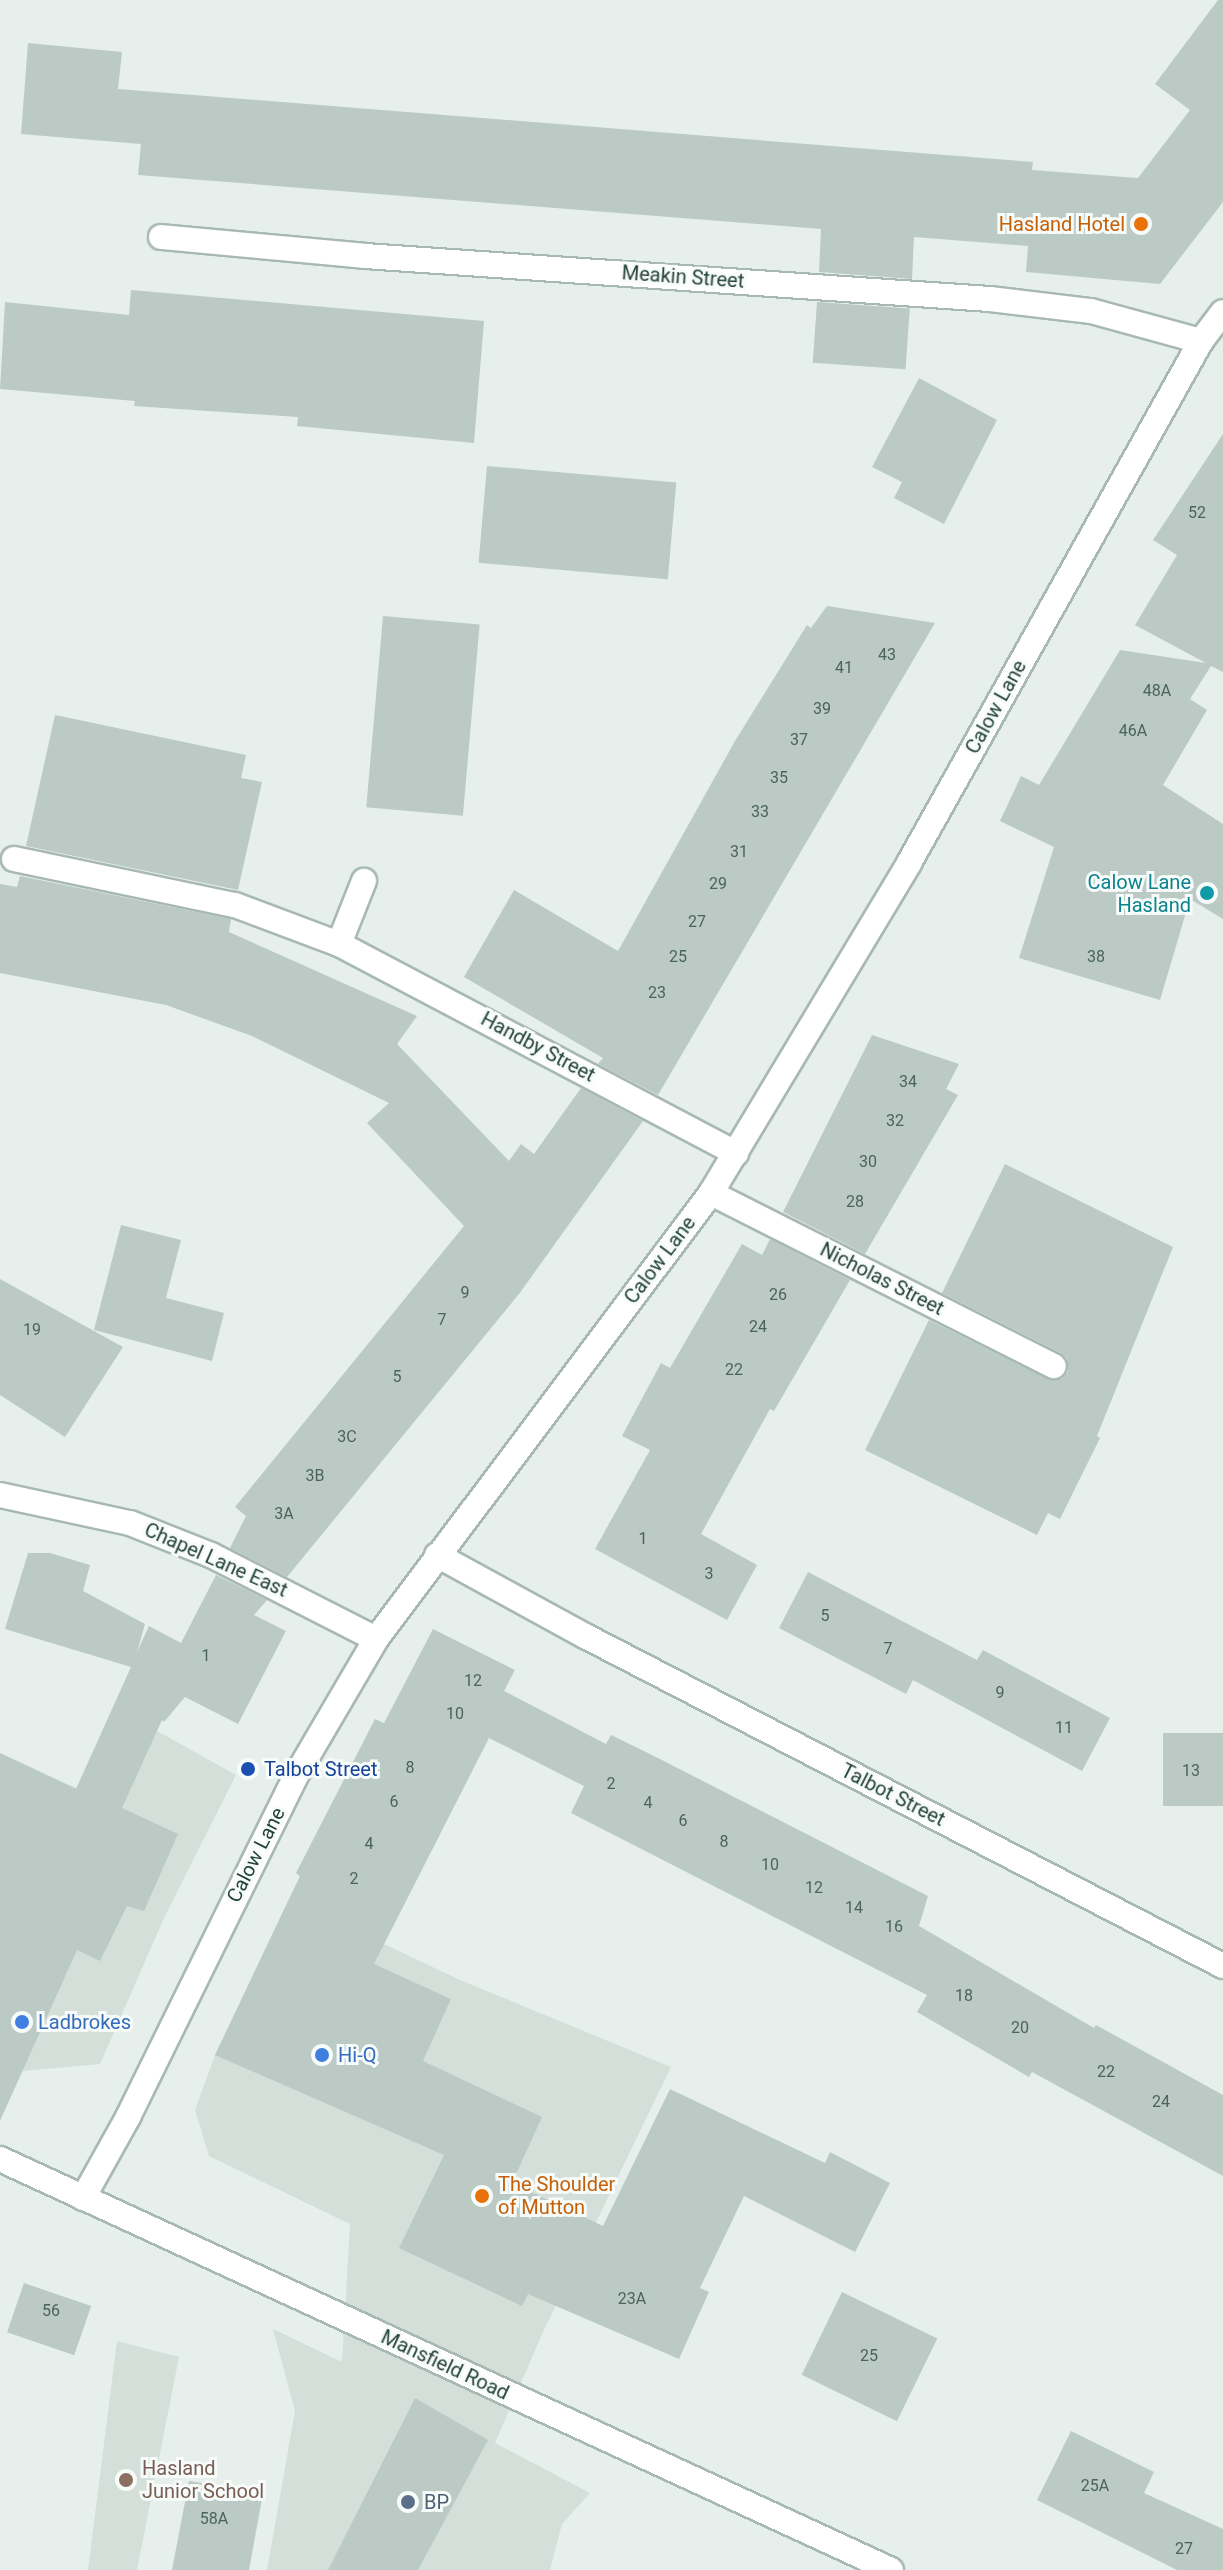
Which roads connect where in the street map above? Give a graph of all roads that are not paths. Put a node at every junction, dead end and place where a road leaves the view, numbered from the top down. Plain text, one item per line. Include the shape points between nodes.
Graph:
1 (161, 237) dead end
2 (1223, 312) edge
3 (1201, 341) junction
4 (14, 859) dead end
5 (364, 881) dead end
6 (339, 944) junction
7 (736, 1153) junction
8 (711, 1193) junction
9 (1054, 1366) dead end
10 (0, 1495) edge
11 (437, 1555) junction
12 (376, 1639) junction
13 (1223, 1966) edge
14 (0, 2159) edge
15 (83, 2198) junction
16 (891, 2570) edge

1 - 3 street, Meakin Street via 990,299 1091,311
2 - 3 street, Calow Lane
3 - 7 street, Calow Lane via 909,863
4 - 6 street, Handby Street via 235,905
5 - 6 street
6 - 7 street, Handby Street
7 - 8 street, Calow Lane
8 - 9 street, Nicholas Street
8 - 11 street, Calow Lane
10 - 12 street, Chapel Lane East via 130,1523 211,1555
11 - 12 street, Calow Lane
11 - 13 street, Talbot Street
12 - 15 street, Calow Lane via 294,1779
14 - 15 street, Mansfield Road
15 - 16 street, Mansfield Road

